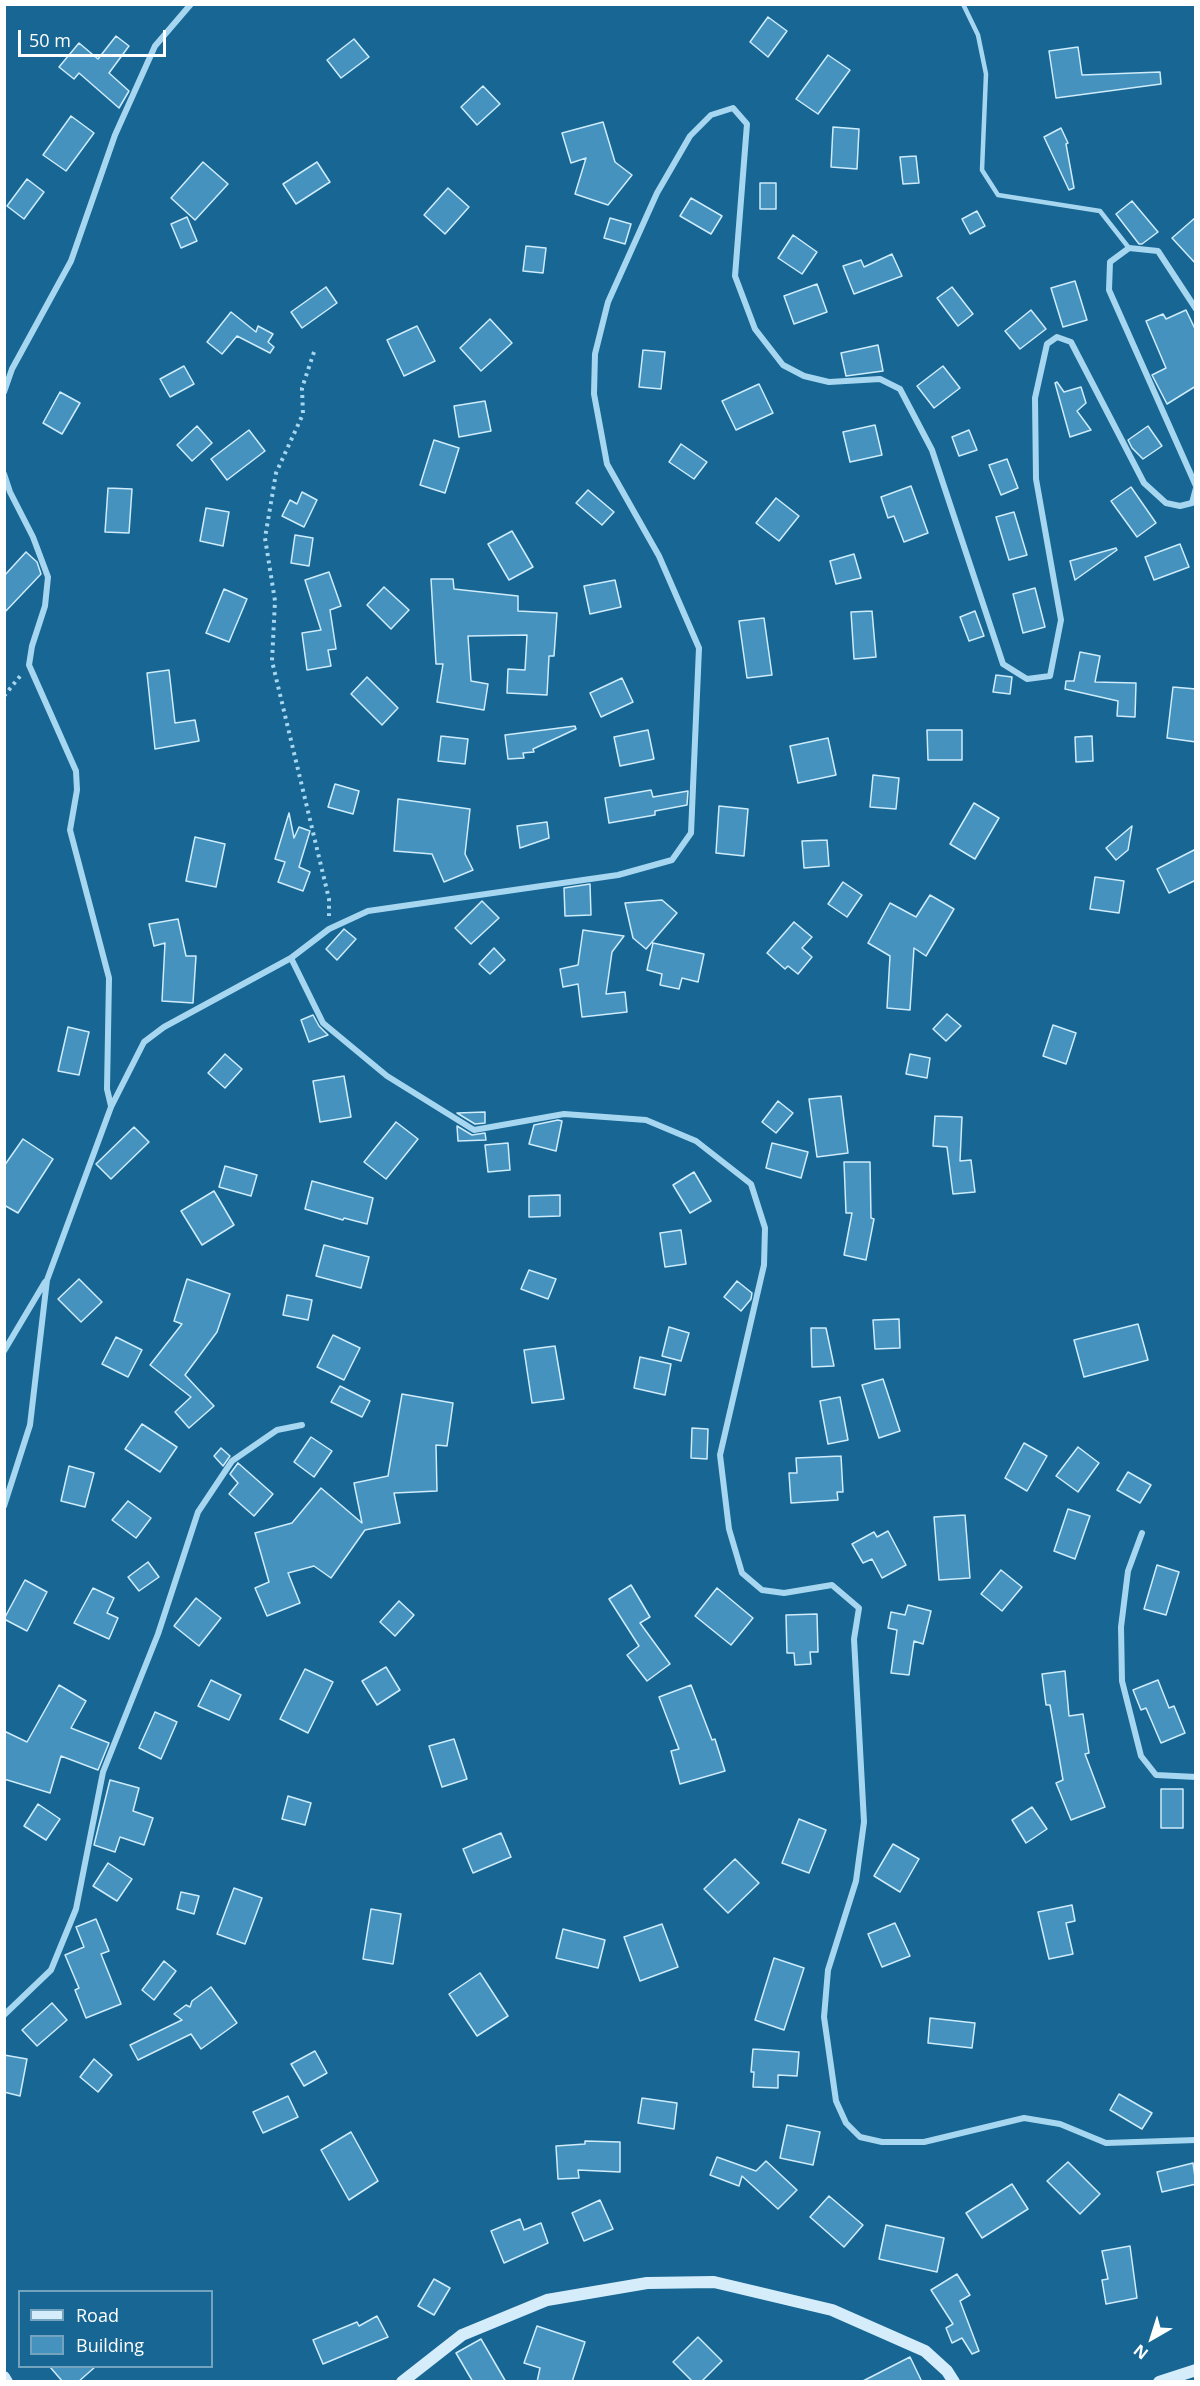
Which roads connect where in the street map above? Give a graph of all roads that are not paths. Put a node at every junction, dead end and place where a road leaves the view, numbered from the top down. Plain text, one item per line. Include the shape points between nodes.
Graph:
1 (191, 4) edge
2 (963, 4) edge
3 (1129, 248) junction
4 (1196, 309) edge
5 (4, 392) edge
6 (4, 474) edge
7 (1196, 487) edge
8 (291, 958) junction
9 (111, 1107) junction
10 (46, 1280) junction
11 (4, 1351) edge
12 (302, 1425) dead end
13 (4, 1506) edge
14 (1142, 1533) dead end
15 (1196, 1777) edge
16 (4, 2015) edge
17 (1196, 2140) edge
18 (1196, 2370) edge
19 (4, 2377) edge
20 (7, 2382) edge
21 (402, 2382) edge
22 (954, 2382) edge
23 (1159, 2382) edge

1 - 5 street via 155,46 115,135 71,261 12,369
2 - 3 lane via 978,35 986,74 982,170 998,195 1100,211
3 - 4 street via 1158,251
3 - 7 street via 1110,262 1109,290
6 - 9 street via 48,577 45,606 29,665 76,771 70,830 109,978 107,1089
7 - 8 street via 1192,503 1180,506 1166,503 1144,483 1071,342 1057,338 1047,344 1035,398 1036,479 1061,620 1050,676 1027,679 1003,664 932,450 900,389 880,379 829,382 804,376 783,364 755,329 735,276 747,124 733,108 711,114 690,136 657,193 608,302 594,364 594,394 607,465 658,555 699,648 691,833 672,860 629,872 368,911 329,929
8 - 9 street via 164,1027 144,1042
8 - 17 street via 323,1023 387,1076 474,1130 564,1114 646,1120 696,1141 751,1184 765,1228 764,1265 720,1455 729,1529 742,1573 762,1590 784,1593 832,1585 859,1608 854,1639 864,1822 856,1881 828,1970 824,2017 836,2101 846,2123 860,2137 882,2142 924,2142 1024,2118 1060,2124 1107,2143
9 - 10 street
10 - 11 street
10 - 13 street via 30,1425
12 - 16 street via 277,1430 232,1461 198,1512 158,1634 103,1772 76,1909 51,1970
14 - 15 street via 1128,1571 1121,1627 1122,1681 1141,1756 1156,1775
18 - 23 street
19 - 20 street
21 - 22 street via 462,2336 546,2300 648,2283 714,2282 832,2310 925,2351

